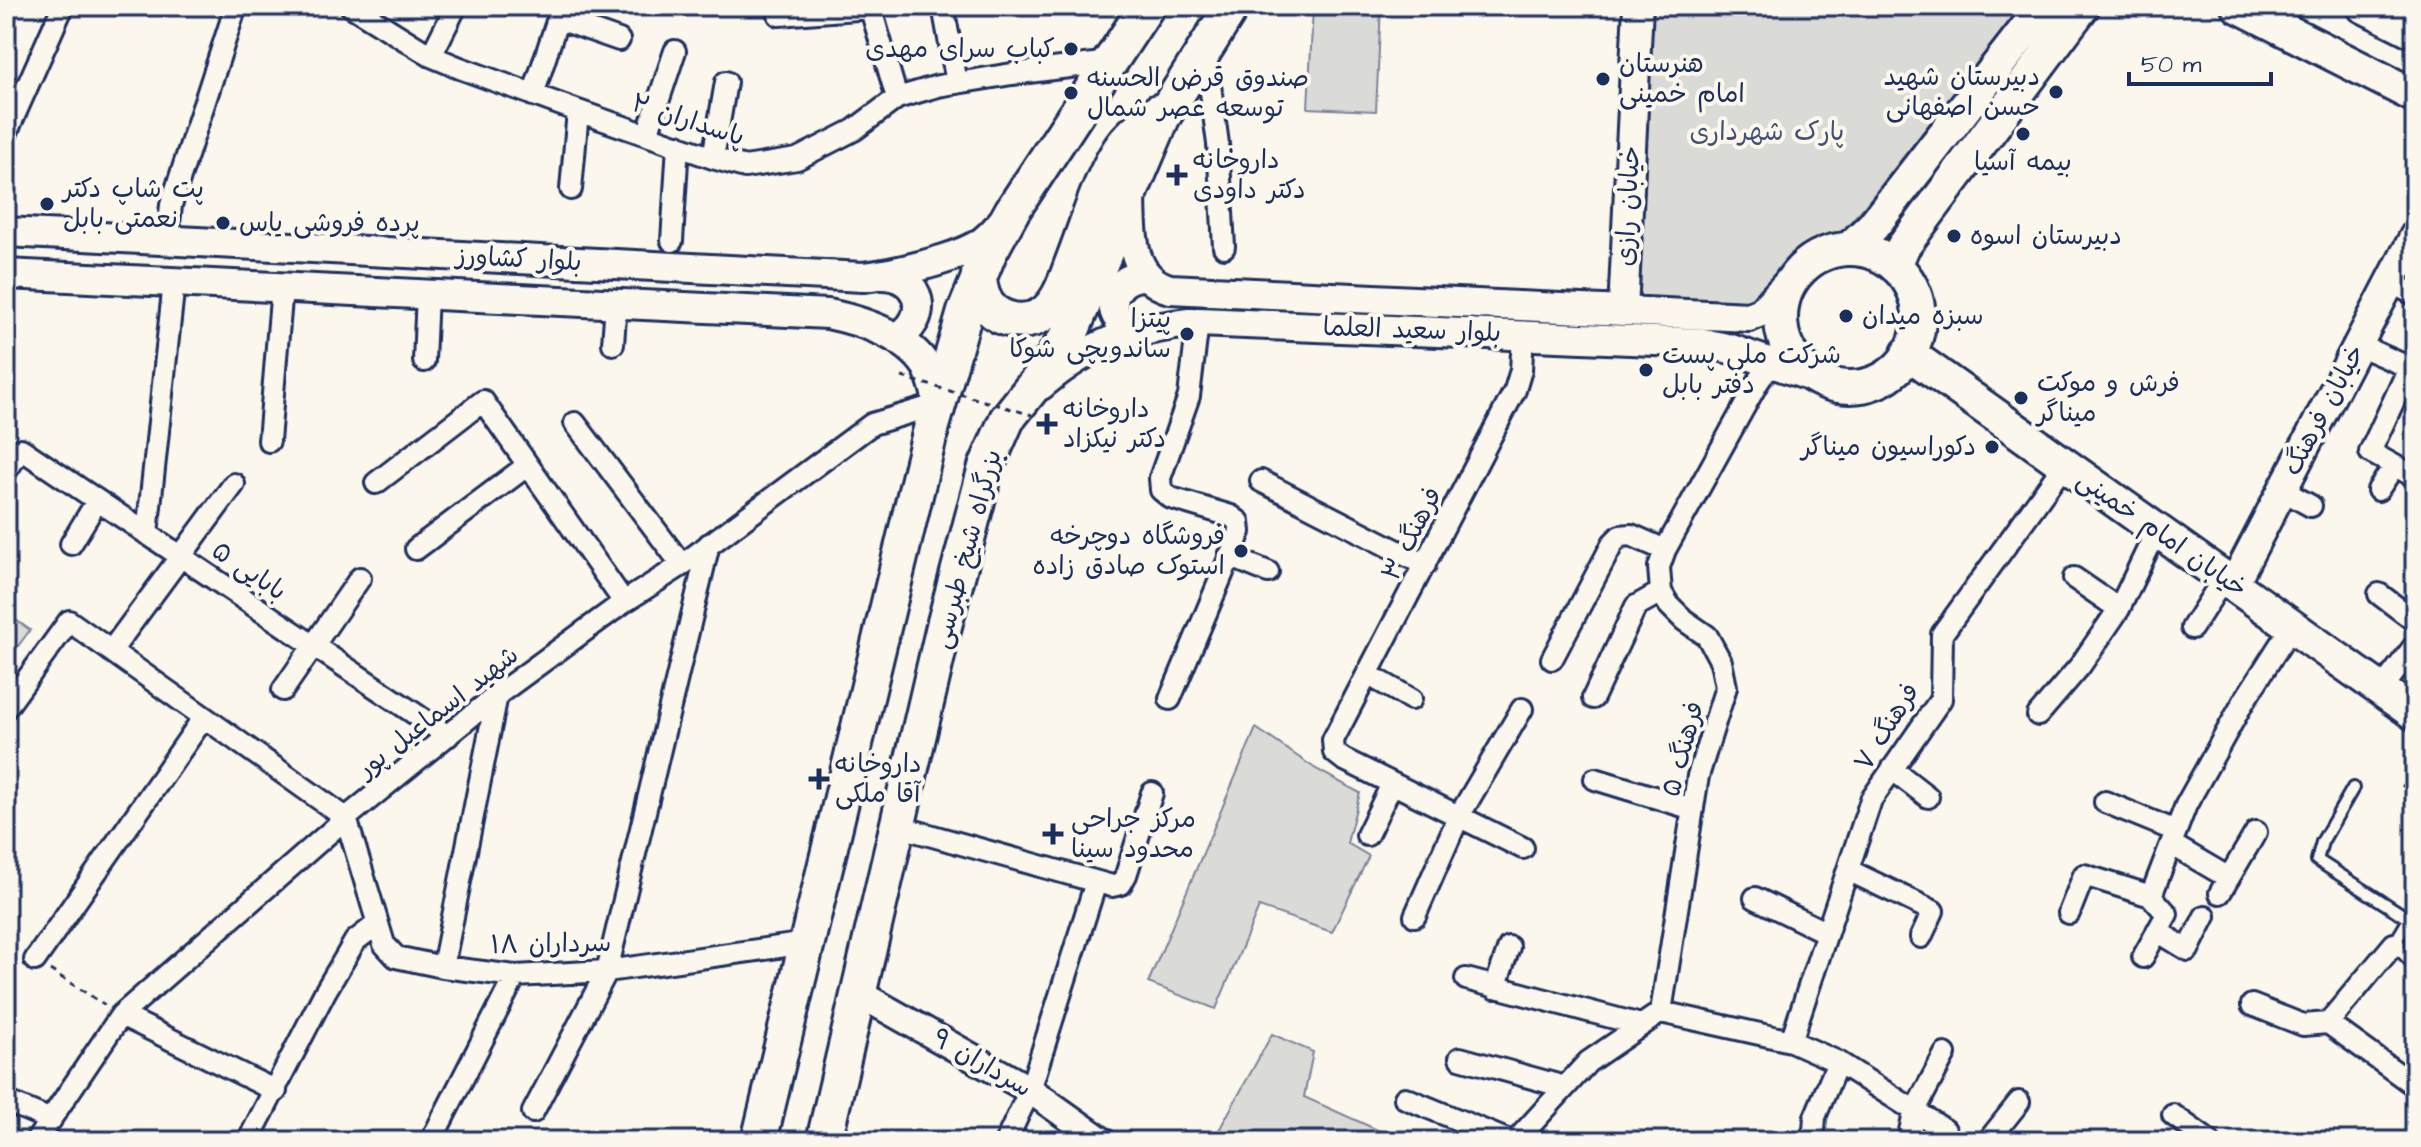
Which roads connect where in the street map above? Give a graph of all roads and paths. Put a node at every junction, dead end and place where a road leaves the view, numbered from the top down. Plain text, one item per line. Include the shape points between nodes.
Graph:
1 (63, 6) edge
2 (236, 6) edge
3 (351, 6) edge
4 (456, 6) edge
5 (943, 6) edge
6 (1147, 6) edge
7 (1232, 6) edge
8 (1638, 6) edge
9 (2044, 6) edge
10 (2083, 6) edge
11 (2238, 6) edge
12 (2363, 6) edge
13 (870, 7) edge
14 (560, 12) edge
15 (779, 15) dead end
16 (2415, 32) edge
17 (619, 40) dead end
18 (1205, 47) junction
19 (675, 51) dead end
20 (431, 56) junction
21 (1110, 62) junction
22 (726, 82) dead end
23 (957, 83) junction
24 (533, 95) junction
25 (2415, 96) edge
26 (897, 98) junction
27 (1171, 100) junction
28 (578, 111) junction
29 (6, 134) edge
30 (647, 135) junction
31 (678, 145) junction
32 (713, 158) junction
33 (571, 189) dead end
34 (1131, 190) junction
35 (1012, 211) junction
36 (6, 232) edge
37 (2415, 235) edge
38 (167, 241) junction
39 (672, 241) dead end
40 (1224, 247) dead end
41 (1849, 249) junction
42 (1895, 266) junction
43 (1798, 272) junction
44 (6, 274) edge
45 (979, 274) junction
46 (882, 275) junction
47 (1146, 276) junction
48 (174, 282) junction
49 (282, 287) junction
50 (2403, 289) edge
51 (427, 294) junction
52 (616, 303) junction
53 (1623, 311) junction
54 (1198, 322) junction
55 (1139, 332) junction
56 (1523, 335) junction
57 (895, 338) junction
58 (613, 344) dead end
59 (2358, 345) junction
60 (1908, 353) junction
61 (424, 361) dead end
62 (1778, 365) junction
63 (2412, 369) edge
64 (902, 377) dead end
65 (1821, 380) junction
66 (939, 404) junction
67 (1026, 409) junction
68 (575, 423) dead end
69 (269, 441) dead end
70 (528, 465) junction
71 (2064, 465) junction
72 (2394, 466) junction
73 (6, 471) edge
74 (2415, 477) edge
75 (1261, 481) dead end
76 (376, 483) dead end
77 (234, 484) dead end
78 (2282, 490) junction
79 (2378, 490) dead end
80 (97, 501) junction
81 (2311, 506) dead end
82 (2157, 530) junction
83 (147, 534) junction
84 (71, 544) dead end
85 (709, 544) junction
86 (416, 549) dead end
87 (1665, 550) junction
88 (1229, 556) junction
89 (181, 557) junction
90 (682, 565) junction
91 (1425, 565) junction
92 (1268, 572) dead end
93 (360, 578) dead end
94 (2074, 578) dead end
95 (2228, 581) junction
96 (1661, 592) junction
97 (2379, 594) dead end
98 (624, 602) junction
99 (2119, 609) junction
100 (2415, 621) edge
101 (2292, 626) junction
102 (2192, 628) dead end
103 (2415, 645) edge
104 (314, 646) junction
105 (111, 651) junction
106 (1552, 659) dead end
107 (1369, 675) junction
108 (283, 690) dead end
109 (2381, 690) junction
110 (497, 695) junction
111 (1593, 698) dead end
112 (1170, 699) dead end
113 (1411, 699) dead end
114 (6, 708) edge
115 (1522, 709) dead end
116 (2415, 714) edge
117 (2038, 715) dead end
118 (204, 717) junction
119 (448, 736) junction
120 (1892, 769) junction
121 (1595, 779) dead end
122 (1392, 784) junction
123 (2402, 785) dead end
124 (2353, 788) dead end
125 (1152, 793) dead end
126 (2415, 794) edge
127 (1928, 797) dead end
128 (2105, 802) dead end
129 (1693, 809) junction
130 (346, 818) junction
131 (1458, 818) junction
132 (897, 826) junction
133 (2256, 832) dead end
134 (1367, 835) dead end
135 (2174, 837) junction
136 (1523, 848) dead end
137 (1848, 870) junction
138 (1096, 882) junction
139 (2151, 896) junction
140 (1755, 898) dead end
141 (2069, 913) dead end
142 (1415, 916) dead end
143 (2205, 916) dead end
144 (377, 924) junction
145 (2157, 931) junction
146 (1827, 933) junction
147 (1921, 937) dead end
148 (807, 943) junction
149 (2394, 944) junction
150 (1509, 947) dead end
151 (2143, 957) dead end
152 (35, 960) joint
153 (2415, 966) edge
154 (443, 967) junction
155 (607, 971) junction
156 (515, 976) junction
157 (1466, 979) dead end
158 (1495, 988) junction
159 (858, 993) junction
160 (2252, 1005) dead end
161 (1661, 1012) junction
162 (121, 1015) junction
163 (2328, 1023) junction
164 (1641, 1025) junction
165 (1791, 1041) junction
166 (1945, 1054) dead end
167 (1460, 1058) dead end
168 (1838, 1062) junction
169 (2415, 1086) edge
170 (1565, 1087) junction
171 (1030, 1090) junction
172 (276, 1091) junction
173 (1405, 1098) dead end
174 (6, 1101) edge
175 (2019, 1102) dead end
176 (533, 1112) dead end
177 (1914, 1112) junction
178 (2173, 1115) dead end
179 (51, 1120) junction
180 (1945, 1130) dead end
181 (36, 1141) edge
182 (248, 1141) edge
183 (431, 1141) edge
184 (759, 1141) edge
185 (824, 1141) edge
186 (1006, 1141) edge
187 (1102, 1141) edge
188 (1509, 1141) edge
189 (1516, 1141) edge
190 (1808, 1141) edge
191 (1908, 1141) edge
192 (1988, 1141) edge
193 (2209, 1141) edge

1 - 29 street
2 - 38 street via 171,205
3 - 20 street, پاسداران ۲
4 - 20 street
5 - 23 street
6 - 21 highway
7 - 18 highway, بزرگراه شیخ طبرسی
8 - 53 main road, خیابان رازی
9 - 41 main road via 1873,226
10 - 42 main road via 1903,247
11 - 25 main road
12 - 16 main road
13 - 15 street
13 - 26 street
14 - 17 street
14 - 24 street
18 - 27 highway, بزرگراه شیخ طبرسی
18 - 40 street
19 - 30 street
20 - 24 street, پاسداران ۲
21 - 23 street, پاسداران ۲
21 - 35 highway
22 - 32 street
23 - 26 street, پاسداران ۲
24 - 28 street, پاسداران ۲
26 - 32 street, پاسداران ۲ via 854,130 797,159 745,167
27 - 34 highway, بزرگراه شیخ طبرسی
27 - 45 highway via 1119,151 1062,289 1045,312 1019,321 992,311
28 - 30 street, پاسداران ۲
28 - 33 street
30 - 31 street, پاسداران ۲
31 - 32 street, پاسداران ۲
31 - 39 street
34 - 47 main road via 1135,248
34 - 67 highway, بزرگراه شیخ طبرسی via 1078,319
35 - 45 highway
35 - 46 main road, بلوار کشاورز via 975,246
36 - 38 main road, بلوار کشاورز
37 - 50 main road, خیابان فرهنگ
38 - 46 main road, بلوار کشاورز
41 - 42 main road via 1870,252
41 - 43 main road via 1821,255
42 - 60 main road via 1909,282 1917,305 1917,330
43 - 53 main road, بلوار سعید العلما via 1761,312 1749,317
43 - 65 main road via 1782,308 1783,333 1792,356
44 - 48 main road, بلوار کشاورز
45 - 66 highway
46 - 57 main road via 908,283 918,300 916,319
47 - 53 main road, بلوار سعید العلما via 1170,289
47 - 55 main road via 1125,282 1113,300 1119,321
48 - 49 main road, بلوار کشاورز
48 - 83 street
49 - 51 main road, بلوار کشاورز
49 - 69 street
50 - 59 main road, خیابان فرهنگ
51 - 52 main road, بلوار کشاورز
51 - 61 street
52 - 57 main road, بلوار کشاورز via 828,314
52 - 58 street
54 - 55 main road, بلوار سعید العلما
54 - 56 main road, بلوار سعید العلما
54 - 88 street via 1189,396 1160,478 1161,490 1239,522
55 - 67 main road, بلوار سعید العلما via 1084,353
56 - 62 main road, بلوار سعید العلما via 1721,345
56 - 91 street, فرهنگ ۳ via 1518,384
57 - 66 main road, بلوار کشاورز via 926,367
59 - 63 street
59 - 78 main road, خیابان فرهنگ
60 - 65 main road via 1892,372 1869,383 1845,386
60 - 71 main road, خیابان امام خمینی
62 - 65 main road, بلوار سعید العلما
62 - 87 street via 1761,377
63 - 72 street via 2370,452
64 - 67 path, bridge
66 - 85 street, شهید اسماعیل پور via 872,424
66 - 148 highway
67 - 132 highway, بزرگراه شیخ طبرسی via 1007,419 986,467
68 - 90 street
70 - 76 street via 483,401
70 - 86 street
70 - 98 street
71 - 82 main road, خیابان امام خمینی
71 - 120 street, فرهنگ ۷ via 1942,634 1941,699
72 - 74 street
72 - 79 street
73 - 80 street, بابایی ۵ via 21,449
75 - 91 street
77 - 89 street
78 - 81 street
78 - 95 main road, خیابان فرهنگ
80 - 83 street, بابایی ۵
80 - 84 street
82 - 95 main road, خیابان امام خمینی
82 - 99 street
83 - 89 street, بابایی ۵
85 - 90 street, شهید اسماعیل پور
85 - 155 street
87 - 96 street via 1659,567
87 - 106 street via 1631,535 1620,536
88 - 92 street
88 - 112 street
89 - 104 street, بابایی ۵
89 - 105 street
90 - 98 street, شهید اسماعیل پور
91 - 107 street, فرهنگ ۳
93 - 104 street
94 - 99 street
95 - 101 main road, خیابان امام خمینی
95 - 102 street
96 - 111 street via 1636,606
96 - 129 street, فرهنگ ۵ via 1684,620 1707,636 1721,662 1726,687
97 - 100 street
98 - 110 street, شهید اسماعیل پور
99 - 117 street
101 - 109 main road, خیابان امام خمینی
101 - 135 street via 2244,701
103 - 109 street
104 - 108 street
104 - 119 street, بابایی ۵
105 - 114 street via 69,621
105 - 118 street
107 - 113 street
107 - 122 street, فرهنگ ۳ via 1333,740 1334,752
109 - 116 main road, خیابان امام خمینی
110 - 119 street, شهید اسماعیل پور
110 - 154 street
115 - 131 street
118 - 130 street
118 - 152 street
119 - 130 street, شهید اسماعیل پور
120 - 127 street
120 - 137 street, فرهنگ ۷ via 1871,800
121 - 129 street
122 - 131 street
122 - 134 street
123 - 126 path
124 - 149 lane via 2317,860 2409,919
125 - 138 street via 1121,884
128 - 135 street
129 - 161 street, فرهنگ ۵
130 - 144 street, سرداران ۱۸
130 - 162 street, شهید اسماعیل پور
131 - 136 street
131 - 142 street
132 - 138 street
132 - 159 highway, بزرگراه شیخ طبرسی
133 - 135 street via 2225,886
135 - 139 street
137 - 146 street, فرهنگ ۷
137 - 147 street via 1933,911
138 - 171 street
139 - 141 street via 2084,875
139 - 145 street via 2167,914
140 - 146 street
143 - 145 street via 2188,950
144 - 154 street, سرداران ۱۸ via 396,957
144 - 172 street via 355,941
145 - 151 street
146 - 165 street, فرهنگ ۷
148 - 155 street, سرداران ۱۸
148 - 184 highway
149 - 153 lane
149 - 163 street
150 - 158 street
152 - 162 path
154 - 156 street, سرداران ۱۸
155 - 156 street, سرداران ۱۸
155 - 176 street
156 - 183 street
157 - 158 street
158 - 164 street
159 - 171 street, سرداران ۹
159 - 185 highway, بزرگراه شیخ طبرسی
160 - 163 street via 2303,1025
161 - 164 street
161 - 165 street
162 - 172 street
162 - 179 street, شهید اسماعیل پور
163 - 169 street
164 - 170 street via 1588,1062
165 - 168 street
166 - 177 street
167 - 170 street
168 - 177 street
168 - 190 street
170 - 189 street
171 - 186 street
171 - 187 street, سرداران ۹
172 - 182 street
173 - 188 street
174 - 179 street
175 - 192 street
177 - 180 street
177 - 191 street
178 - 193 street
179 - 181 street, شهید اسماعیل پور

